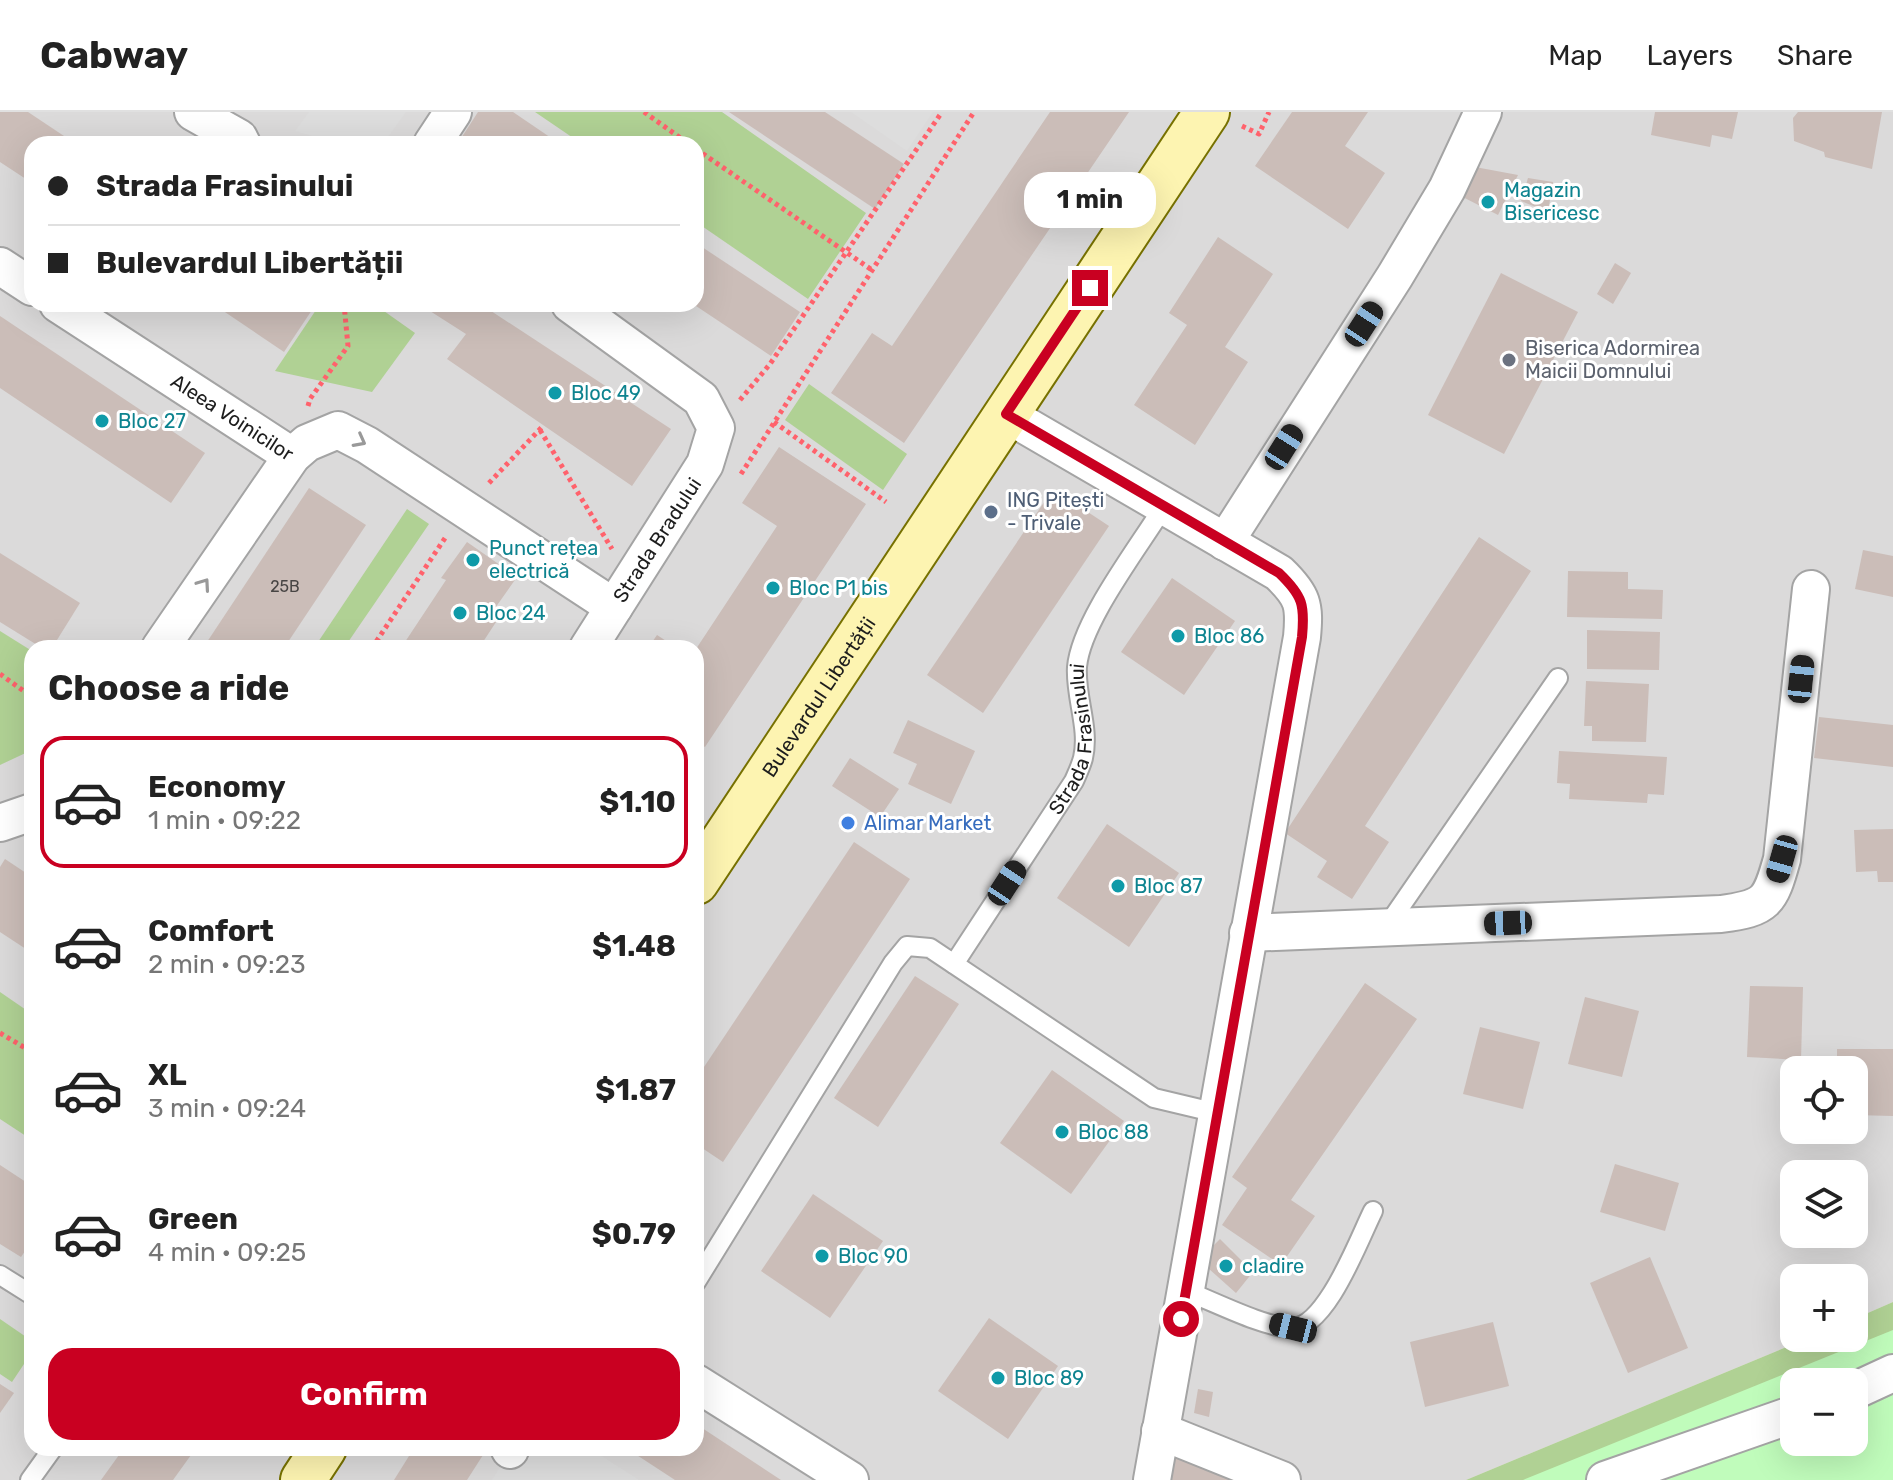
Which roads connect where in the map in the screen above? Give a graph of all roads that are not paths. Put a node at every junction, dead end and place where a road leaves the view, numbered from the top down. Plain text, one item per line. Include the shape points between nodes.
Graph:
1 (193, 112) edge
2 (453, 112) edge
3 (1207, 112) edge
4 (1483, 112) edge
5 (235, 136) edge
6 (437, 136) edge
7 (0, 266) edge
8 (24, 282) edge
9 (70, 312) edge
10 (581, 312) edge
11 (1006, 414) junction
12 (292, 456) junction
13 (1164, 506) junction
14 (1225, 542) junction
15 (1811, 589) dead end
16 (623, 595) junction
17 (166, 640) edge
18 (593, 640) edge
19 (1558, 678) dead end
20 (24, 815) edge
21 (0, 823) edge
22 (704, 870) edge
23 (1386, 928) junction
24 (1248, 933) junction
25 (954, 964) junction
26 (1217, 1113) junction
27 (1373, 1211) dead end
28 (704, 1269) edge
29 (0, 1275) edge
30 (24, 1290) edge
31 (1186, 1291) junction
32 (1893, 1373) edge
33 (1868, 1385) edge
34 (704, 1388) edge
35 (1780, 1419) edge
36 (1160, 1431) junction
37 (47, 1456) edge
38 (319, 1456) edge
39 (30, 1480) edge
40 (303, 1480) edge
41 (850, 1480) edge
42 (1152, 1480) edge
43 (1282, 1480) edge
44 (1605, 1480) edge

1 - 5 street
2 - 6 street
3 - 11 main road, Bulevardul Libertății
4 - 14 street via 1447,189 1395,276
7 - 8 street
9 - 12 street, Aleea Voinicilor
10 - 16 street, Strada Bradului via 701,399 716,428 705,464
11 - 13 street
11 - 22 main road, Bulevardul Libertății
12 -> 16 street via 338,430 465,509
17 -> 12 street, Aleea Voinicilor
13 - 14 street
13 - 25 lane, Strada Frasinului via 1090,624 1081,648 1077,669 1083,758 1074,781
14 - 24 street via 1279,573 1296,590 1304,610
15 - 23 street via 1782,859 1773,893 1750,910 1721,914
16 - 18 street, Strada Bradului
19 - 23 lane
20 - 21 street
23 - 24 street
24 - 26 street
25 - 26 lane via 1154,1098
25 - 28 lane via 930,948 907,946 893,963
26 - 31 street
27 - 31 lane via 1326,1305 1311,1321 1293,1328
29 - 30 lane
31 - 36 street
32 - 33 street
34 - 41 street
35 - 44 street
36 - 42 street
36 - 43 street
37 - 39 lane
38 - 40 main road

